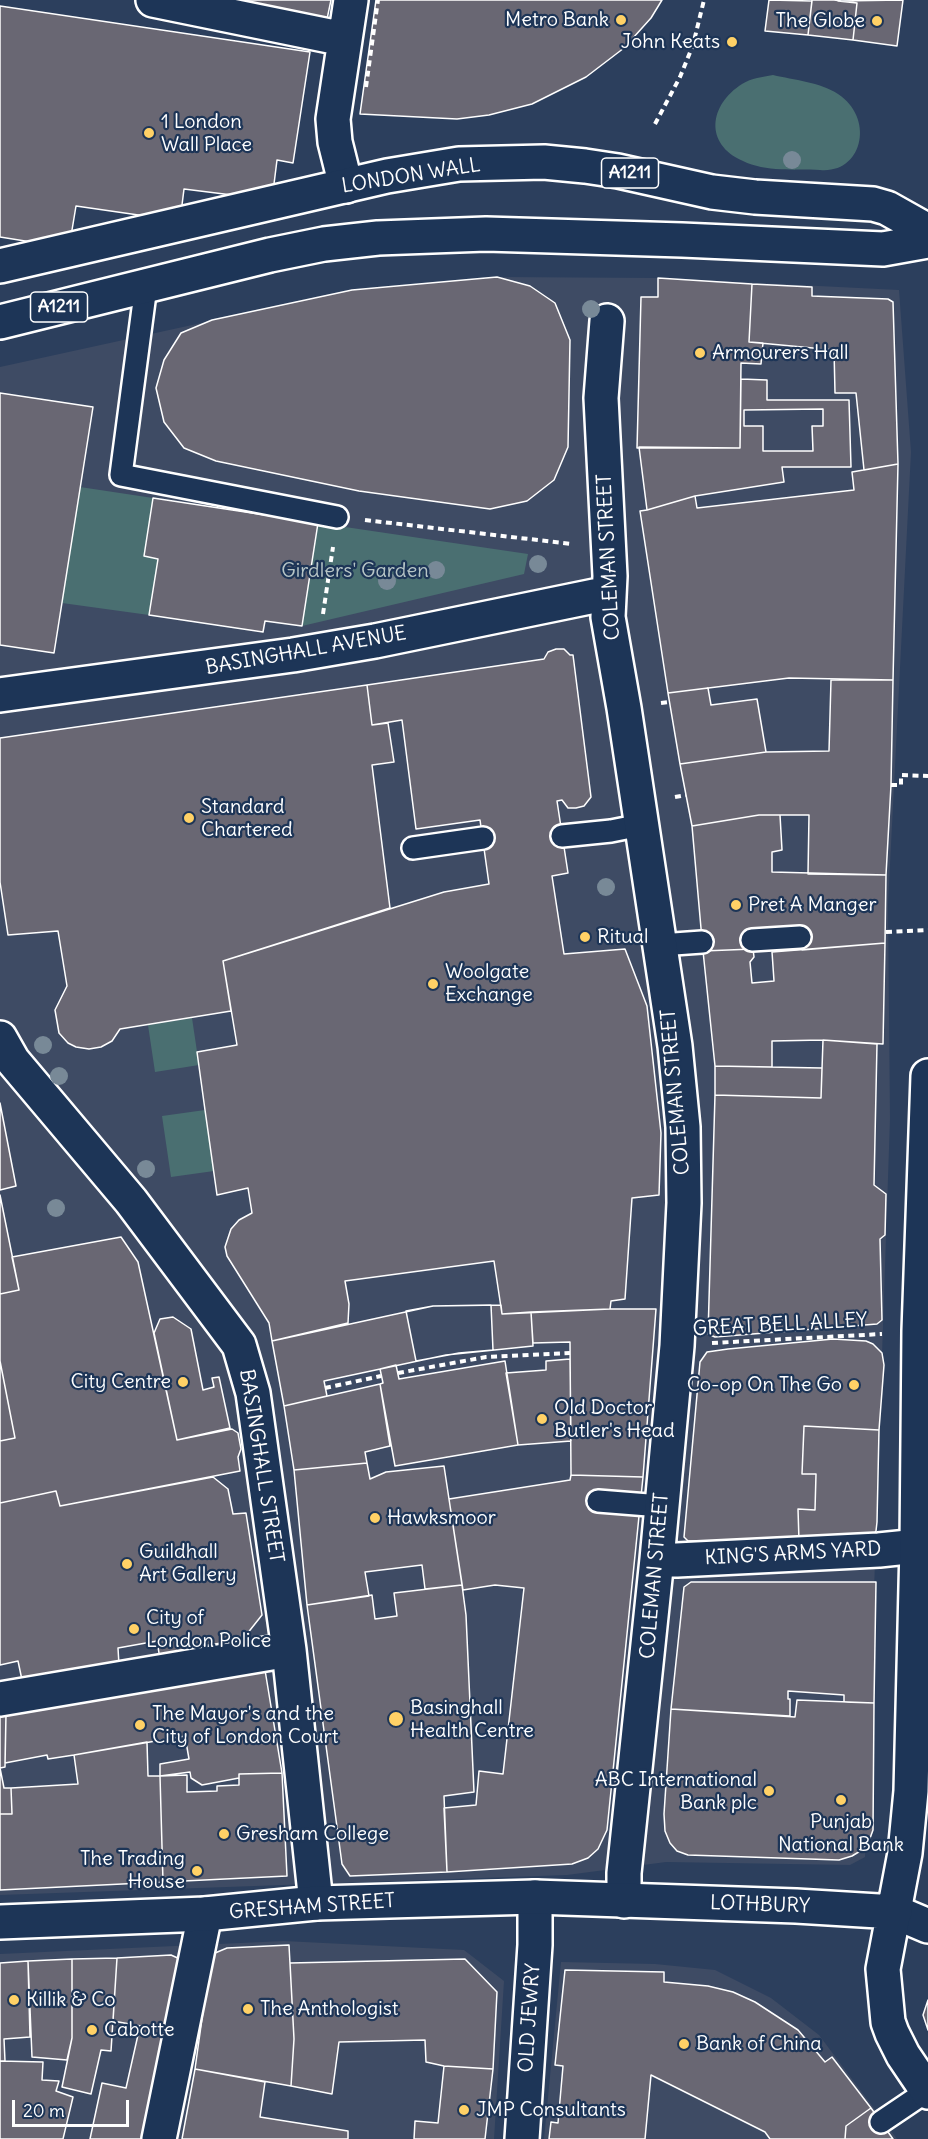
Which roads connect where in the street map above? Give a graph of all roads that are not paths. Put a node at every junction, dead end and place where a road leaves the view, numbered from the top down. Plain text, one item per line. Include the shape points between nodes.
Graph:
1 (153, 0) edge
2 (351, 0) edge
3 (344, 39) junction
4 (346, 186) junction
5 (928, 231) edge
6 (928, 241) edge
7 (0, 266) edge
8 (146, 286) junction
9 (607, 321) dead end
10 (0, 322) edge
11 (337, 517) road end
12 (609, 593) junction
13 (0, 696) edge
14 (641, 825) junction
15 (562, 836) dead end
16 (483, 838) dead end
17 (414, 848) dead end
18 (800, 937) dead end
19 (752, 940) dead end
20 (702, 942) dead end
21 (660, 945) junction
22 (0, 1038) edge
23 (928, 1076) edge
24 (924, 1329) edge
25 (597, 1502) dead end
26 (661, 1506) junction
27 (923, 1545) edge
28 (657, 1559) junction
29 (290, 1650) junction
30 (0, 1699) edge
31 (536, 1896) junction
32 (624, 1901) junction
33 (928, 1901) edge
34 (316, 1904) junction
35 (895, 1912) junction
36 (205, 1914) junction
37 (0, 1922) edge
38 (928, 1926) edge
39 (928, 2092) edge
40 (881, 2122) dead end
41 (159, 2139) edge
42 (522, 2139) edge

1 - 3 street
2 - 3 street
3 - 4 street via 333,119
4 - 5 street, LONDON WALL / A1211 via 459,164 544,162 618,171 712,192 873,204
4 - 7 street, LONDON WALL / A1211
6 - 8 street, A1211 via 877,249 650,239 418,235 324,244
8 - 10 street, A1211
8 - 11 lane via 121,474
9 - 12 street, COLEMAN STREET via 601,398
12 - 13 street, BASINGHALL AVENUE via 293,655
12 - 14 street, COLEMAN STREET via 610,627
14 - 15 lane
14 - 21 street, COLEMAN STREET
16 - 17 lane
18 - 19 lane
20 - 21 lane
21 - 26 street, COLEMAN STREET via 683,1127 684,1203
22 - 29 street, BASINGHALL STREET via 14,1061 131,1201 239,1345 254,1393
23 - 24 street
24 - 27 street
25 - 26 lane
26 - 28 street, COLEMAN STREET
27 - 28 street, KING'S ARMS YARD
27 - 35 street via 911,1791
28 - 32 street, COLEMAN STREET
29 - 30 street
29 - 34 street, BASINGHALL STREET
31 - 32 street, GRESHAM STREET
31 - 34 street, GRESHAM STREET
31 - 42 street, OLD JEWRY
32 - 35 street, LOTHBURY
33 - 35 street, LOTHBURY
34 - 36 street, GRESHAM STREET
35 - 38 street, LOTHBURY
35 - 39 street via 884,1969 888,2022 903,2055
36 - 37 street, GRESHAM STREET
36 - 41 street
39 - 40 lane

